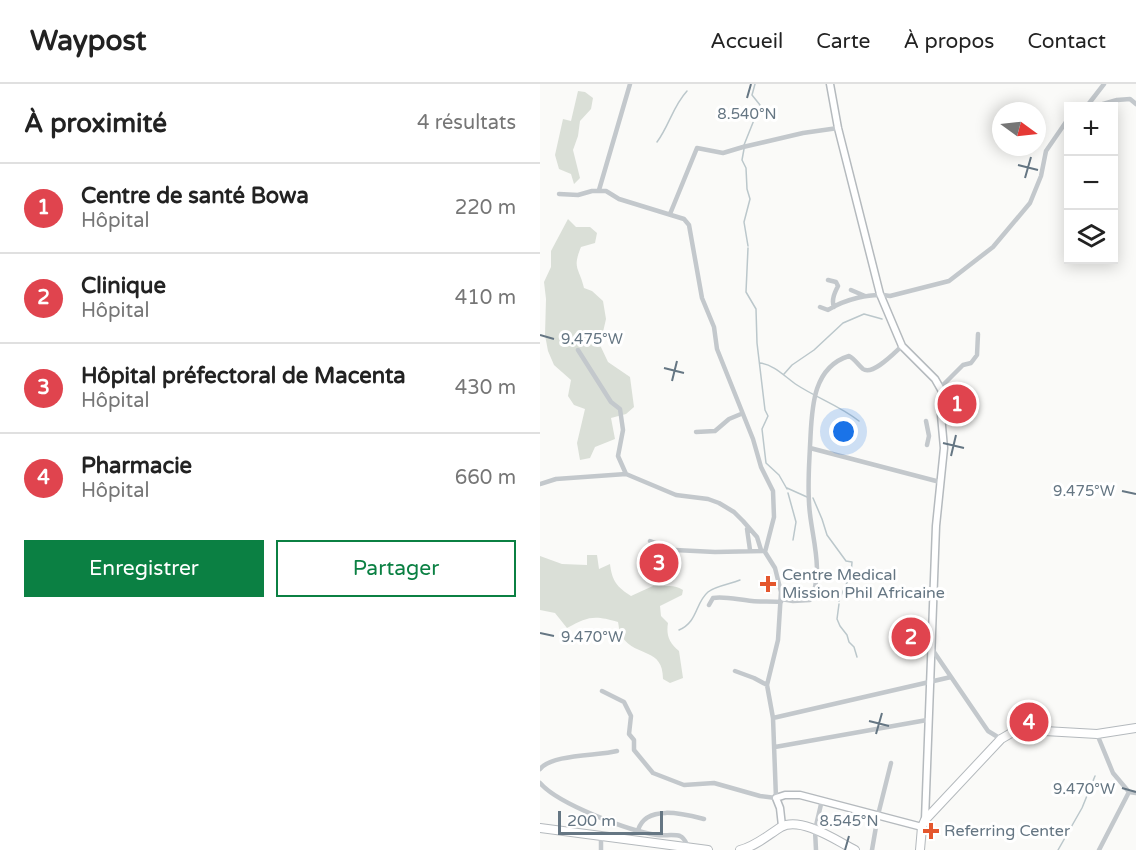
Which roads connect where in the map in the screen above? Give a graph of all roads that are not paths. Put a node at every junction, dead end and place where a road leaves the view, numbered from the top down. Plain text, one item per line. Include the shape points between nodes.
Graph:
1 (630, 84) edge
2 (830, 84) edge
3 (1104, 84) edge
4 (1091, 102) edge
5 (1110, 102) edge
6 (1136, 104) edge
7 (1064, 125) edge
8 (838, 128) junction
9 (599, 190) junction
10 (559, 194) dead end
11 (670, 214) junction
12 (828, 280) dead end
13 (851, 290) dead end
14 (880, 294) junction
15 (865, 296) junction
16 (820, 307) dead end
17 (834, 307) junction
18 (978, 334) dead end
19 (902, 346) junction
20 (578, 350) dead end
21 (940, 387) junction
22 (741, 414) junction
23 (926, 421) dead end
24 (696, 432) dead end
25 (929, 435) junction
26 (943, 438) junction
27 (927, 445) dead end
28 (810, 448) junction
29 (626, 474) junction
30 (940, 482) junction
31 (540, 484) edge
32 (747, 527) junction
33 (650, 541) dead end
34 (750, 550) junction
35 (763, 551) junction
36 (781, 600) junction
37 (709, 605) dead end
38 (931, 647) junction
39 (735, 671) dead end
40 (951, 677) junction
41 (929, 682) junction
42 (767, 685) junction
43 (602, 691) dead end
44 (773, 718) junction
45 (927, 720) junction
46 (1136, 728) edge
47 (1097, 734) junction
48 (1001, 739) junction
49 (775, 747) junction
50 (617, 751) dead end
51 (891, 763) dead end
52 (540, 769) edge
53 (540, 783) edge
54 (1129, 792) junction
55 (1136, 793) edge
56 (776, 798) junction
57 (822, 800) junction
58 (878, 815) junction
59 (704, 819) dead end
60 (923, 823) junction
61 (541, 824) edge
62 (782, 826) junction
63 (638, 830) junction
64 (815, 830) junction
65 (601, 835) junction
66 (672, 847) edge
67 (688, 847) junction
68 (603, 850) edge
69 (708, 850) edge
70 (740, 850) edge
71 (816, 850) edge
72 (855, 850) edge
73 (872, 850) edge
74 (920, 850) edge
75 (1099, 850) edge

1 - 9 street
2 - 8 main road
3 - 4 street
5 - 6 street via 1130,99
7 - 14 street via 1046,151 1030,203 993,247 949,280 890,296
8 - 11 street via 723,153 696,148
8 - 14 main road
9 - 10 street
9 - 11 street
11 - 22 street via 689,225 702,298
12 - 17 street via 838,286
13 - 15 street
14 - 15 street
14 - 19 main road
15 - 17 street
16 - 17 street
18 - 21 street via 977,355
19 - 21 main road
19 - 28 street via 876,368 864,369 849,356 823,374 813,403
20 - 29 street via 611,402 620,408 623,430 618,456
21 - 26 main road
22 - 24 street via 715,431
22 - 35 street via 773,491 774,517
23 - 25 street
25 - 26 street
25 - 27 street
26 - 30 main road
28 - 30 street
28 - 36 street via 808,489 817,562 813,594 805,601
29 - 31 street via 556,479
29 - 32 street via 676,495 718,503 734,512
30 - 38 main road
32 - 34 street
32 - 35 street
33 - 34 street via 675,550
34 - 35 street
35 - 36 street via 775,568
36 - 37 street via 755,602 719,597 712,598
36 - 42 street via 778,640
38 - 40 street
38 - 41 main road
39 - 42 street
40 - 41 street
40 - 48 street via 988,731
41 - 44 street
41 - 45 main road
42 - 44 street
43 - 56 street via 624,702 631,716 629,734 634,750 653,773 684,785 714,783
44 - 49 street
45 - 49 street
45 - 60 main road
46 - 47 highway
47 - 48 highway via 1020,730
47 - 54 street via 1113,773
48 - 60 highway
49 - 56 street
50 - 52 street via 549,762
51 - 58 street
53 - 63 street via 549,792 595,815
54 - 55 street
54 - 75 street
56 - 57 main road via 800,795
56 - 62 main road
57 - 58 main road
57 - 64 street
58 - 60 main road
58 - 73 street
59 - 63 street via 661,814 647,817
60 - 74 highway
61 - 65 highway
62 - 64 highway via 794,824
62 - 70 highway
63 - 67 street via 680,836
64 - 71 street
64 - 72 highway
65 - 66 highway
65 - 68 street
66 - 67 highway
67 - 69 highway

